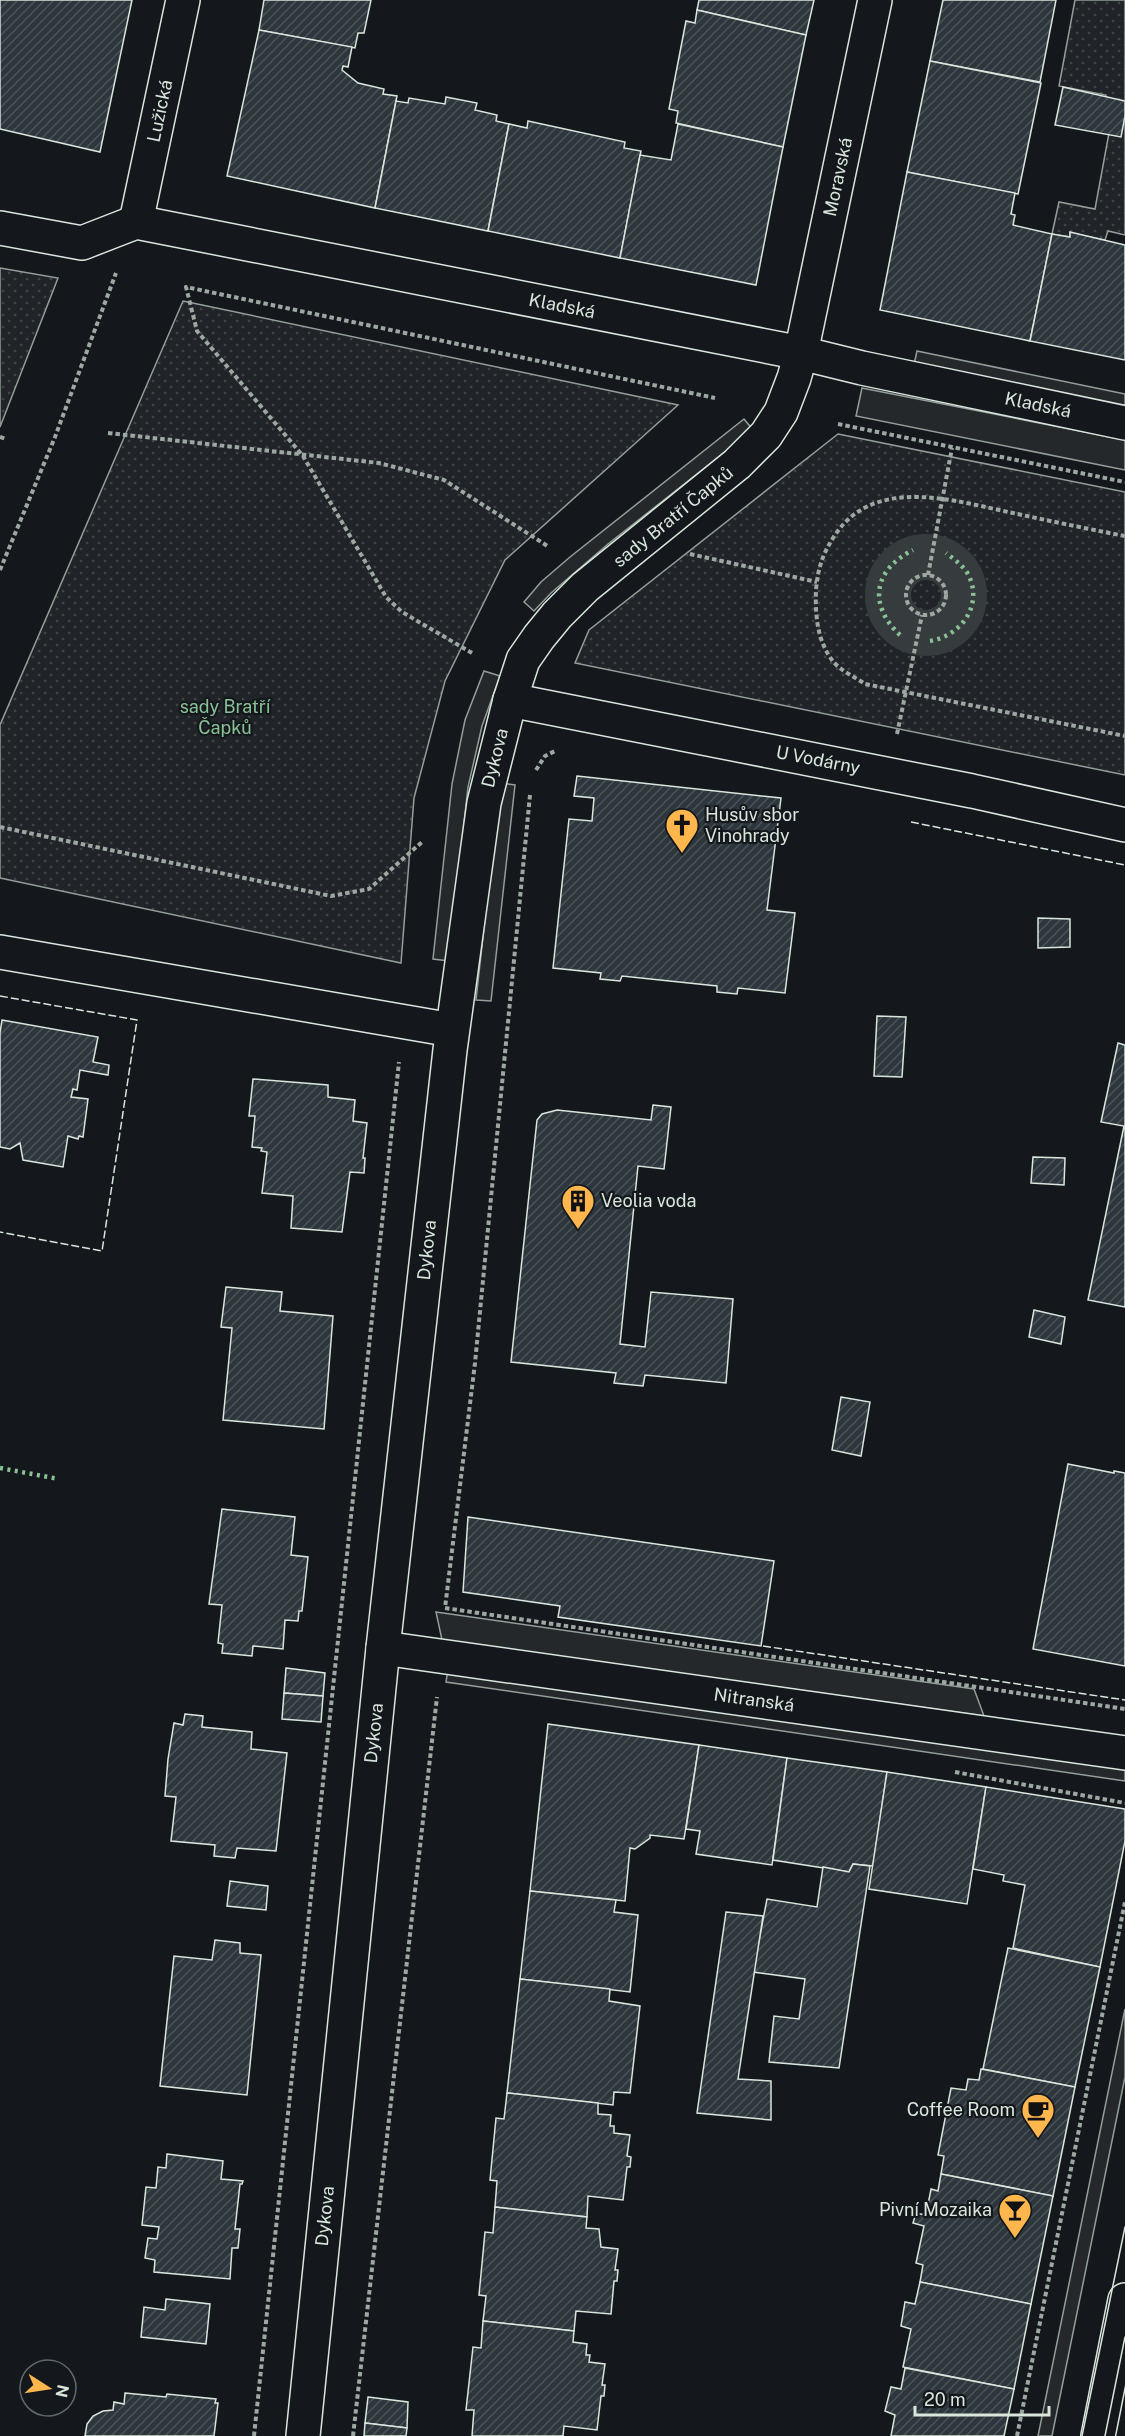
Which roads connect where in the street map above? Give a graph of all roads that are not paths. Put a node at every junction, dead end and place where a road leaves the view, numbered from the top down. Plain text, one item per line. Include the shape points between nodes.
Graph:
1 (183, 0) edge
2 (875, 0) edge
3 (136, 222) junction
4 (0, 228) edge
5 (801, 353) junction
6 (1125, 423) edge
7 (510, 700) junction
8 (1123, 824) edge
9 (0, 952) edge
10 (452, 1030) junction
11 (383, 1648) junction
12 (1125, 1753) edge
13 (1125, 2300) edge
14 (303, 2436) edge
15 (1098, 2436) edge

1 - 3 street, Lužická
2 - 5 street, Moravská
3 - 4 street via 82,243
3 - 5 street, Kladská
5 - 6 street, Kladská
5 - 7 street, sady Bratří Čapků via 781,412 766,435 737,464 585,587 557,615 524,660
7 - 8 street, U Vodárny
7 - 10 street, Dykova via 484,803
9 - 10 street
10 - 11 street, Dykova
11 - 12 street, Nitranská
11 - 14 street, Dykova
13 - 15 street

